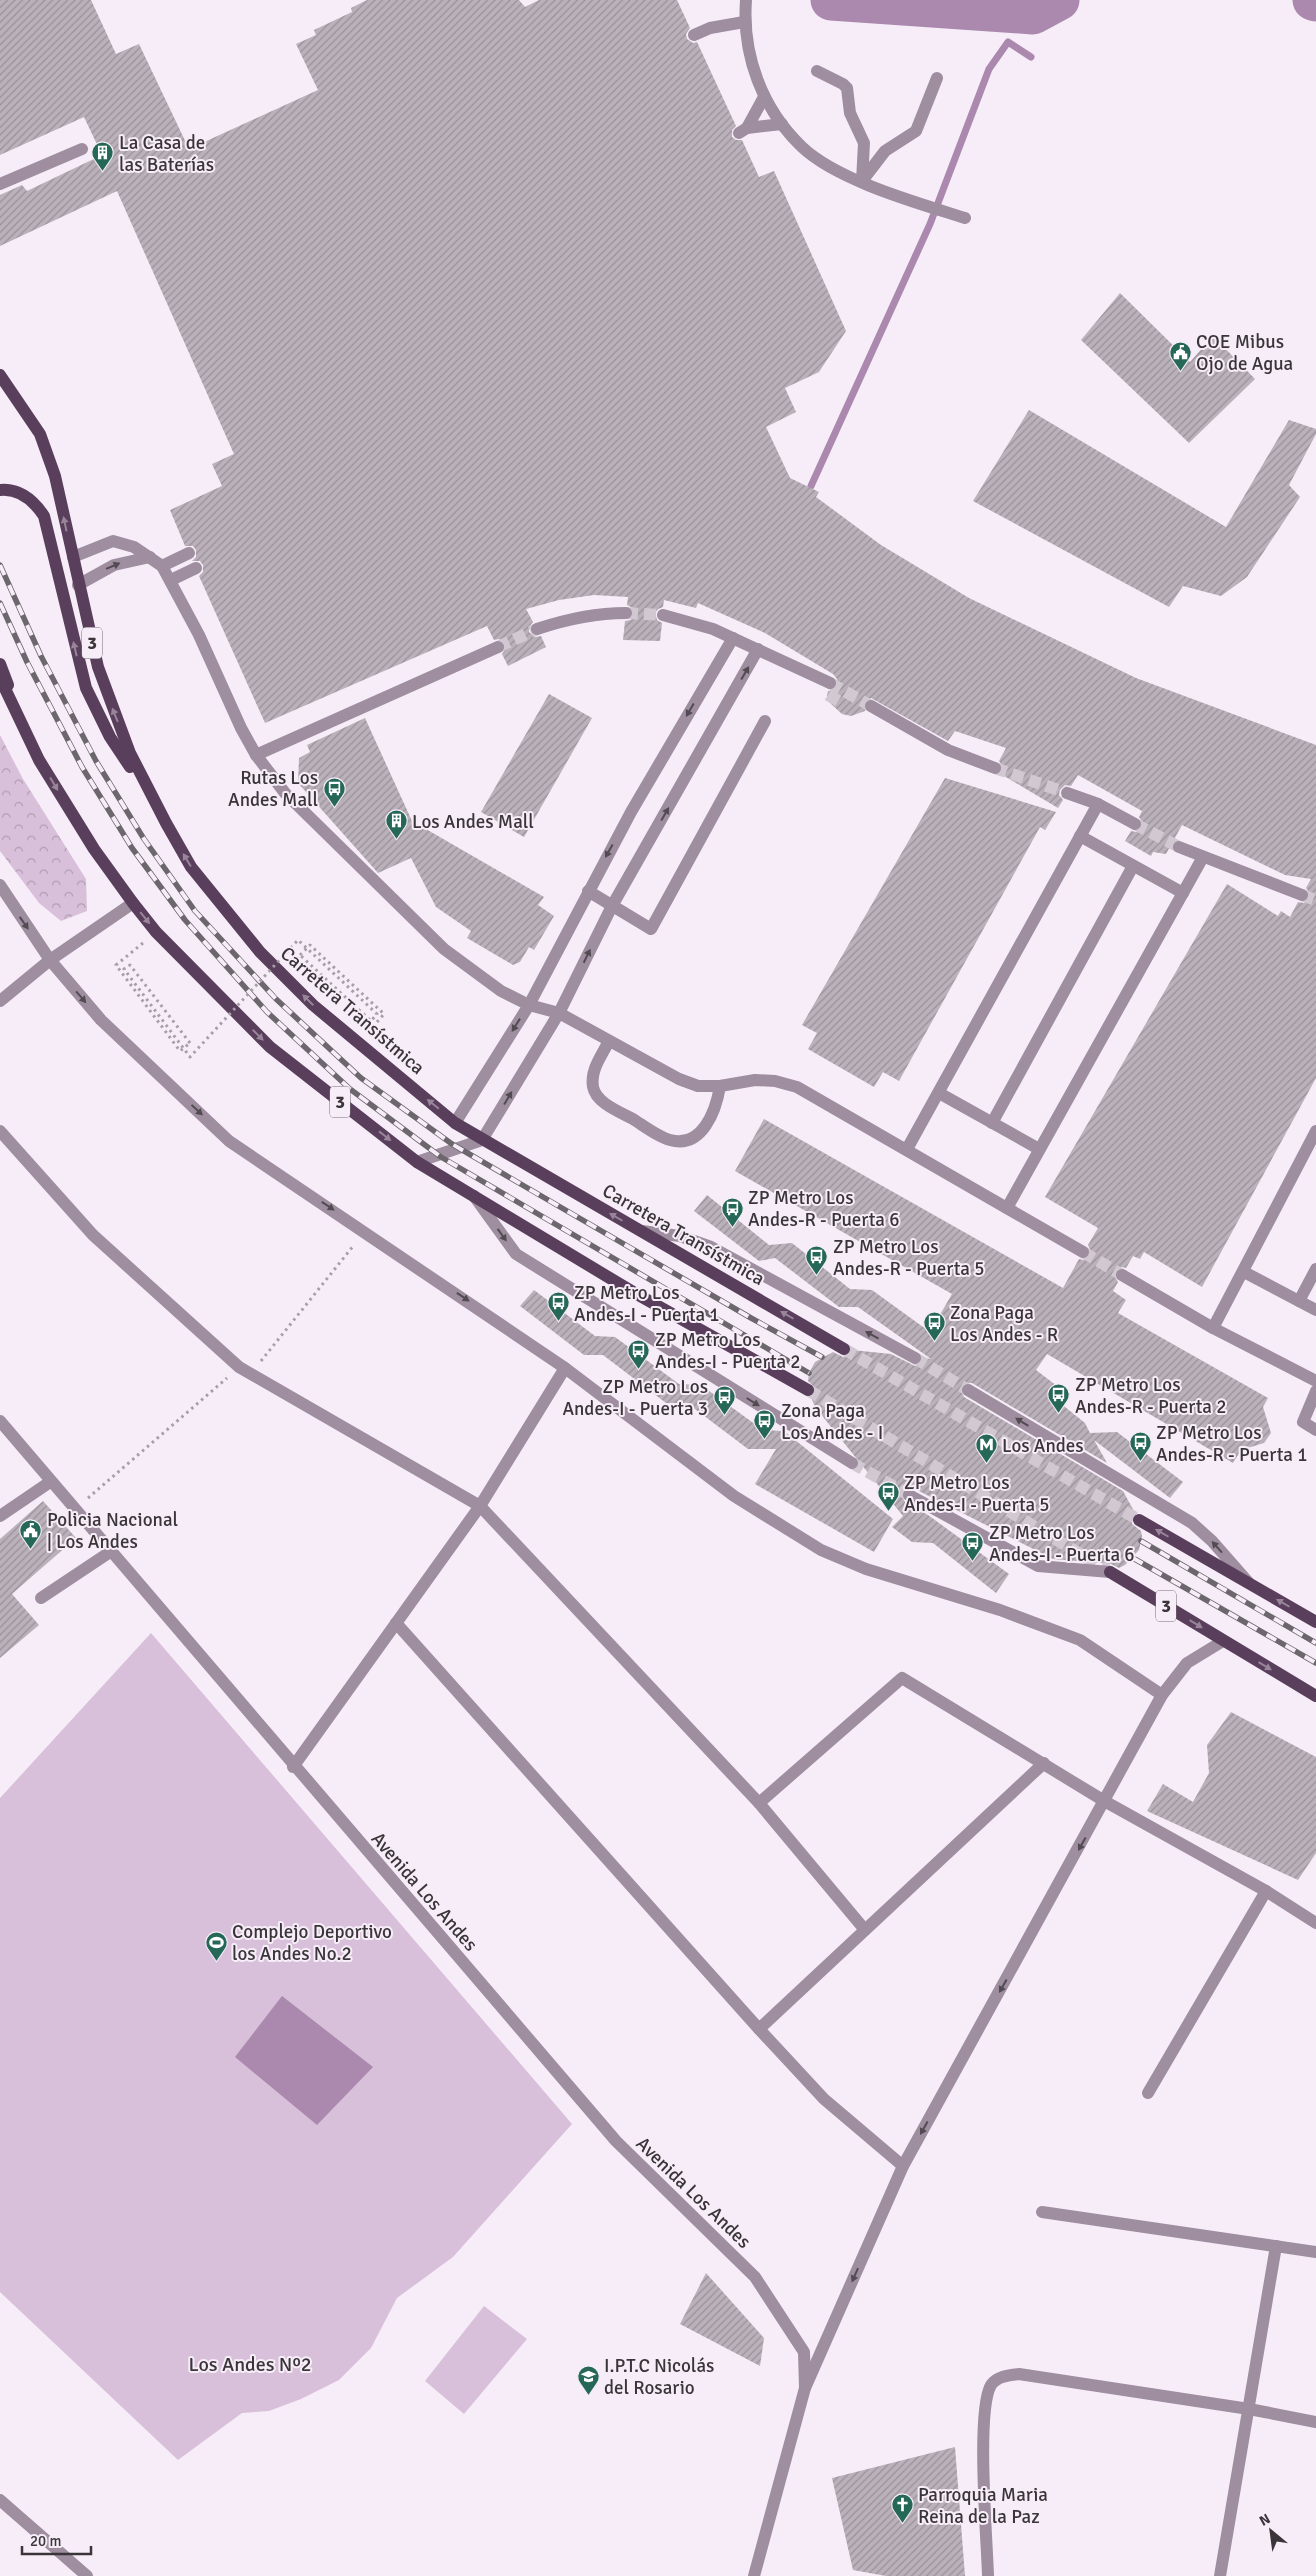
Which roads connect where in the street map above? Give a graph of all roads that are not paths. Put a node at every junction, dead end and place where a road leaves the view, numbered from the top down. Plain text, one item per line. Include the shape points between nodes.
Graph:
1 (746, 3) edge
2 (744, 22) junction
3 (694, 35) dead end
4 (817, 71) dead end
5 (937, 78) dead end
6 (764, 97) junction
7 (782, 124) junction
8 (82, 149) dead end
9 (862, 181) junction
10 (0, 184) edge
11 (962, 217) dead end
12 (0, 375) edge
13 (0, 490) edge
14 (189, 554) dead end
15 (73, 557) junction
16 (150, 557) junction
17 (162, 566) junction
18 (196, 568) dead end
19 (171, 580) junction
20 (78, 585) junction
21 (626, 613) tunnel mouth
22 (663, 615) tunnel mouth
23 (537, 629) tunnel mouth
24 (733, 638) junction
25 (498, 647) tunnel mouth
26 (758, 650) junction
27 (0, 664) edge
28 (0, 678) edge
29 (830, 683) tunnel mouth
30 (871, 706) tunnel mouth
31 (764, 721) dead end
32 (256, 755) junction
33 (39, 760) junction
34 (995, 768) tunnel mouth
35 (1068, 793) tunnel mouth
36 (1098, 804) junction
37 (162, 815) junction
38 (1135, 824) tunnel mouth
39 (1080, 836) junction
40 (1178, 847) tunnel mouth
41 (1203, 857) junction
42 (1133, 866) junction
43 (0, 885) edge
44 (588, 891) junction
45 (1183, 893) junction
46 (1302, 895) tunnel mouth
47 (132, 904) junction
48 (612, 906) junction
49 (50, 960) junction
50 (0, 1001) edge
51 (529, 1005) junction
52 (559, 1013) junction
53 (609, 1041) junction
54 (720, 1086) junction
55 (939, 1093) junction
56 (455, 1123) junction
57 (992, 1123) junction
58 (0, 1131) edge
59 (1316, 1131) edge
60 (482, 1140) junction
61 (907, 1149) junction
62 (1040, 1150) junction
63 (417, 1162) junction
64 (474, 1196) junction
65 (1007, 1208) junction
66 (642, 1232) junction
67 (1083, 1252) tunnel mouth
68 (1316, 1269) edge
69 (1244, 1272) junction
70 (1122, 1275) tunnel mouth
71 (1299, 1301) junction
72 (1316, 1310) edge
73 (1213, 1328) junction
74 (844, 1349) tunnel mouth
75 (915, 1358) tunnel mouth
76 (565, 1368) junction
77 (1316, 1381) edge
78 (808, 1390) tunnel mouth
79 (968, 1390) tunnel mouth
80 (1316, 1390) edge
81 (0, 1421) edge
82 (1316, 1430) edge
83 (852, 1464) tunnel mouth
84 (50, 1482) junction
85 (909, 1496) tunnel mouth
86 (480, 1506) junction
87 (0, 1516) edge
88 (1139, 1520) tunnel mouth
89 (110, 1552) junction
90 (1110, 1572) joint
91 (1250, 1584) junction
92 (41, 1598) dead end
93 (1316, 1622) edge
94 (396, 1623) junction
95 (1223, 1641) junction
96 (1162, 1695) junction
97 (1316, 1696) edge
98 (1044, 1764) junction
99 (293, 1767) junction
100 (1106, 1802) junction
101 (760, 1803) junction
102 (1266, 1891) junction
103 (1316, 1923) edge
104 (865, 1930) junction
105 (759, 2029) junction
106 (1148, 2093) dead end
107 (903, 2166) junction
108 (1042, 2212) dead end
109 (1276, 2246) junction
110 (1316, 2252) edge
111 (805, 2388) junction
112 (1249, 2409) junction
113 (1316, 2422) edge
114 (0, 2500) edge
115 (87, 2576) edge
116 (754, 2576) edge
117 (988, 2576) edge
118 (1220, 2576) edge

1 - 2 street
2 - 3 street via 710,28
2 - 6 street via 749,56
4 - 9 street via 847,88 850,113 864,143
5 - 9 street via 916,131 885,151
6 - 7 street
6 - 7 street via 743,130
7 - 9 street via 803,148
8 - 10 street
9 - 11 street
15 -> 12 main road, Carretera Transístmica / 3 via 55,476 40,434
37 -> 13 main road via 110,737 86,688 44,516 31,500 18,492
14 - 17 street
15 - 16 street via 113,541 134,547
15 - 20 main road, Carretera Transístmica / 3
16 - 17 street
20 -> 16 street via 114,565
17 - 19 street
18 - 19 street
19 - 32 street
37 -> 20 main road, Carretera Transístmica / 3 via 113,711 98,667
21 - 23 street via 566,619
22 - 24 street
24 - 26 street
24 -> 44 street
25 - 32 street
26 - 29 street
48 -> 26 street
27 - 33 main road
28 - 33 main road, 3
30 - 34 street via 948,750
31 - 48 street via 650,929
32 - 51 street via 285,793 444,949 501,991
33 -> 47 main road, 3
35 - 36 street
36 - 38 street
36 - 39 street
56 -> 37 main road, Carretera Transístmica / 3 via 313,1005 260,952 191,867
39 - 42 street
39 - 55 street
40 - 41 street
41 - 45 street
41 - 46 street
42 - 45 street
42 - 57 street
43 -> 49 street
44 - 48 street
44 - 51 street
45 - 62 street
47 - 49 street
47 -> 63 main road, 3 via 270,1047
52 -> 48 street
49 - 50 street
49 -> 76 street via 101,1020 230,1141
51 - 52 street
51 -> 56 street
52 - 53 street
60 -> 52 street
53 - 54 street via 679,1079 698,1086
53 - 54 street via 593,1074 593,1088 602,1101 670,1140 686,1141 701,1132 713,1114
54 - 61 street via 765,1080 796,1087
55 - 57 street
55 - 61 street
56 - 60 main road, Carretera Transístmica / 3
57 - 62 street
58 - 86 street via 93,1235 239,1367
59 - 69 street
60 - 63 street
66 -> 60 main road, Carretera Transístmica / 3
61 - 65 street
62 - 65 street
63 - 64 main road, 3
64 - 78 main road, 3 via 633,1292
64 -> 83 street via 516,1254
65 - 67 street
74 -> 66 main road, Carretera Transístmica / 3
75 -> 66 street via 711,1247 680,1236
68 - 71 street
69 - 71 street
69 - 73 street
70 - 73 street
71 - 72 street
73 - 77 street
76 - 86 street
76 - 96 street via 706,1477 821,1550 1080,1640
91 -> 79 street via 1192,1523
80 - 82 street via 1302,1422
81 - 84 street, Avenida Los Andes
84 - 87 street
84 - 89 street, Avenida Los Andes
85 - 90 street via 1038,1566
86 - 94 street
86 - 101 street
91 -> 88 main road
89 - 92 street
89 - 99 street, Avenida Los Andes
90 -> 95 main road, 3
93 -> 91 main road
94 - 99 street
94 - 105 street
95 - 96 street via 1187,1663
95 -> 97 main road, 3
96 - 100 street
98 - 100 street
98 - 101 street via 902,1678
98 - 104 street
99 - 111 street, Avenida Los Andes via 616,2141 755,2277 804,2352
100 - 102 street
100 -> 107 street
101 - 104 street
102 - 103 street
102 - 106 street
104 - 105 street
105 - 107 street via 824,2099
107 -> 111 street
108 - 109 street
109 - 110 street
109 - 112 street
111 - 116 street
112 - 113 street
112 - 117 street via 1019,2374 1004,2376 992,2383 986,2397 983,2426
112 - 118 street
114 - 115 street

